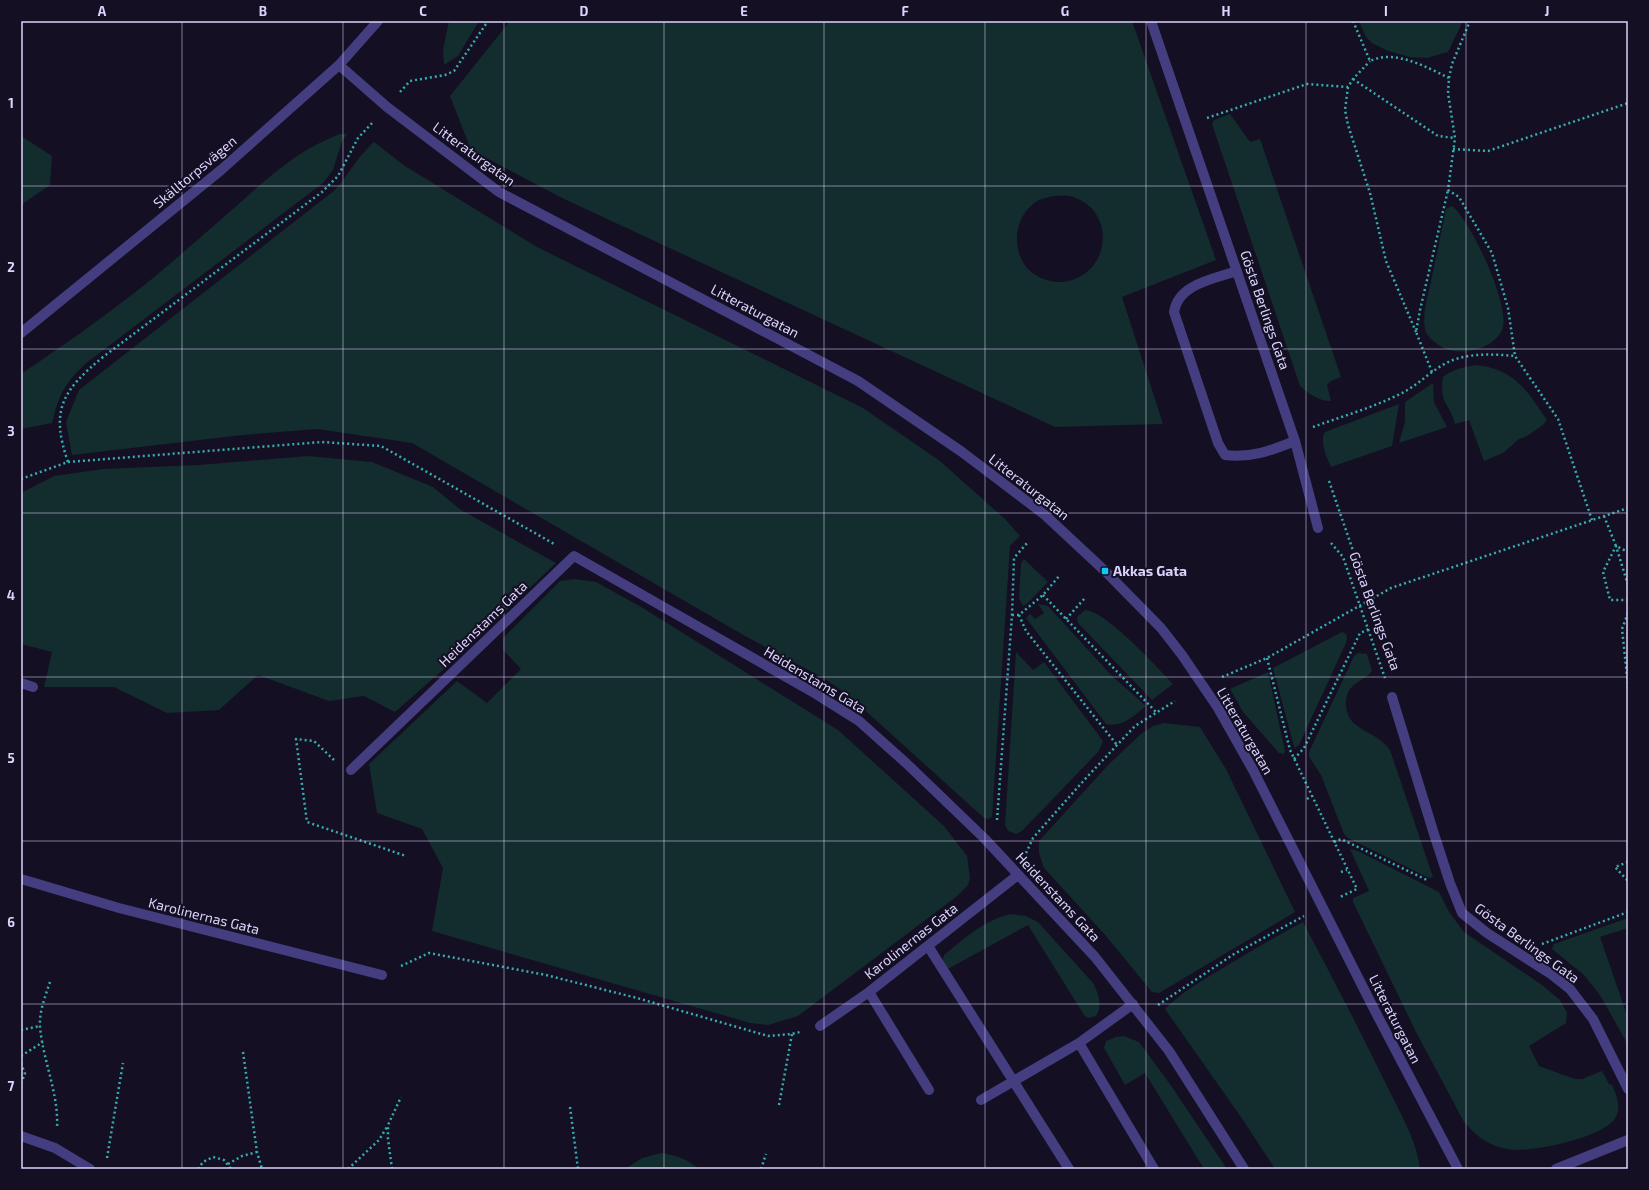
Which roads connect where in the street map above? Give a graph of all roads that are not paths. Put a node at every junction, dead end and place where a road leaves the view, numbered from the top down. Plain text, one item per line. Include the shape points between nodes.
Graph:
1 (378, 21) edge
2 (1151, 21) edge
3 (339, 65) junction
4 (1237, 271) junction
5 (21, 333) edge
6 (1295, 441) junction
7 (1318, 528) road end
8 (21, 683) edge
9 (33, 687) dead end
10 (1392, 697) road end
11 (351, 770) road end
12 (1018, 875) junction
13 (21, 879) edge
14 (928, 946) junction
15 (382, 975) road end
16 (869, 992) junction
17 (1133, 1004) junction
18 (820, 1026) road end
19 (1079, 1043) junction
20 (1014, 1080) junction
21 (1628, 1089) edge
22 (929, 1090) dead end
23 (981, 1100) dead end
24 (21, 1136) edge
25 (1628, 1140) edge
26 (90, 1169) edge
27 (1069, 1169) edge
28 (1154, 1169) edge
29 (1244, 1169) edge
30 (1458, 1169) edge
31 (1556, 1169) edge

1 - 3 street, Skälltorpsvägen
2 - 4 street, Gösta Berlings Gata
3 - 5 street, Skälltorpsvägen via 220,170
3 - 30 street, Litteraturgatan via 387,107 499,192 858,381 962,452 1045,515 1138,603 1182,655 1218,708
4 - 6 street, Gösta Berlings Gata
4 - 6 street via 1189,288 1175,303 1174,312 1218,443 1225,455 1241,457 1262,454
6 - 7 street, Gösta Berlings Gata
8 - 9 street
10 - 21 street, Gösta Berlings Gata via 1450,883 1462,913 1570,989 1593,1019
11 - 12 street, Heidenstams Gata via 574,556 859,720 984,838
12 - 14 street, Karolinernas Gata
12 - 17 street, Heidenstams Gata via 1095,957
13 - 15 street, Karolinernas Gata via 119,908
14 - 16 street, Karolinernas Gata
14 - 20 street
16 - 18 street, Karolinernas Gata
16 - 22 street
17 - 19 street
17 - 29 street, Heidenstams Gata via 1169,1051
19 - 20 street
19 - 28 street
20 - 23 street
20 - 27 street
24 - 26 street via 56,1148
25 - 31 street

